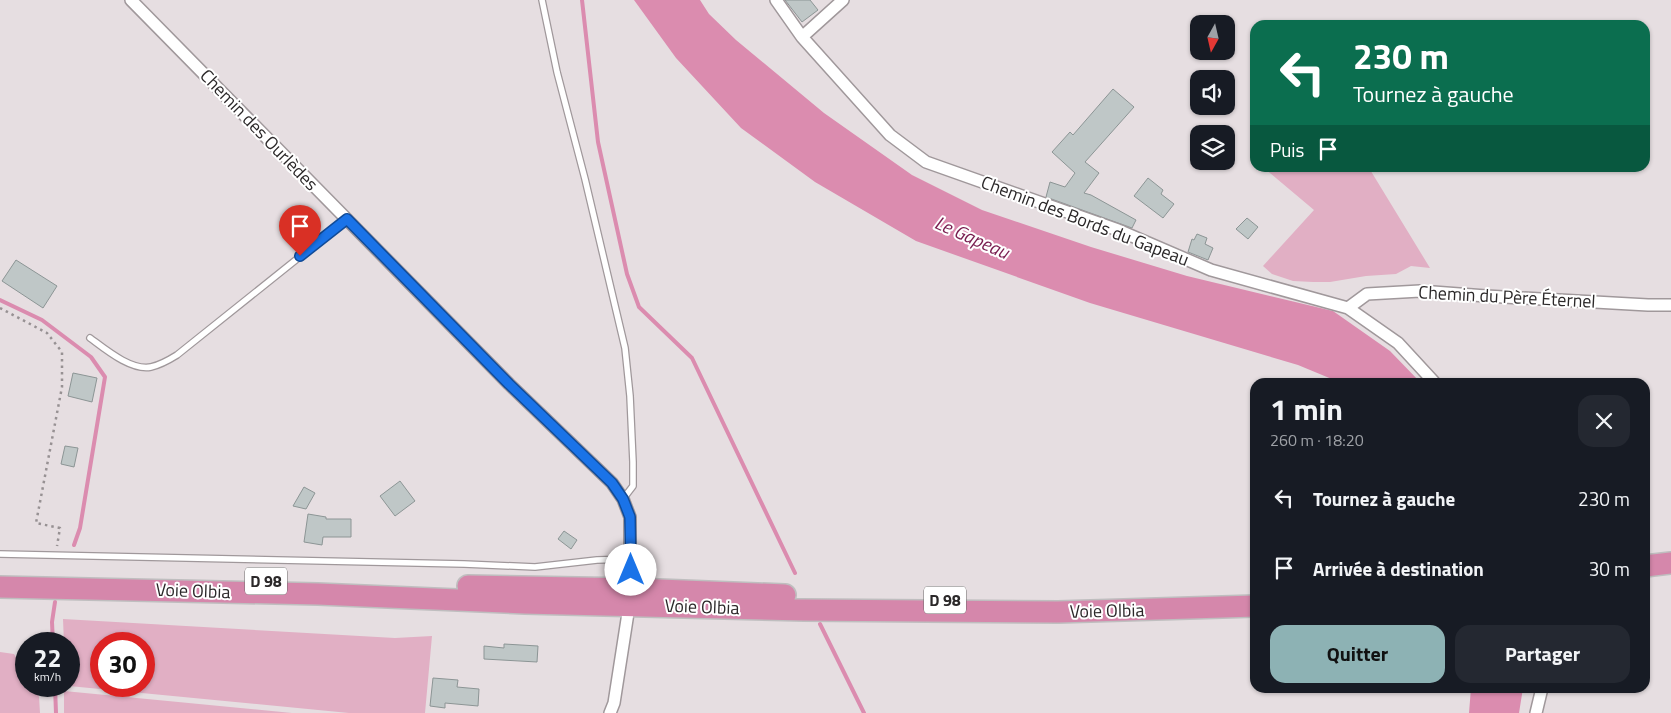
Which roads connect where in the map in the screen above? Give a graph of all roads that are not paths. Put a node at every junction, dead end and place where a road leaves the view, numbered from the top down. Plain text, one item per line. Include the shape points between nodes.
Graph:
1 (131, 0) edge
2 (542, 0) edge
3 (776, 0) edge
4 (843, 0) edge
5 (802, 37) junction
6 (347, 219) junction
7 (1671, 305) edge
8 (1348, 308) junction
9 (90, 338) dead end
10 (1430, 378) edge
11 (623, 499) junction
12 (0, 554) edge
13 (631, 559) junction
14 (1671, 563) edge
15 (1650, 565) edge
16 (0, 574) edge
17 (1671, 575) edge
18 (1650, 577) edge
19 (630, 581) dead end
20 (0, 587) edge
21 (1250, 597) edge
22 (1250, 606) edge
23 (628, 613) dead end
24 (1541, 693) edge
25 (610, 713) edge
26 (1536, 713) edge

1 - 6 street, Chemin des Ourlèdes
2 - 11 lane via 625,348 634,462 633,486
3 - 5 street, Chemin des Bords du Gapeau
4 - 5 street
5 - 8 street, Chemin des Bords du Gapeau via 890,135 926,162 1118,230 1212,270
6 - 9 lane via 177,356 148,368 130,364
6 - 11 street, Chemin des Ourlèdes via 509,384 612,483
7 - 8 street, Chemin du Père Éternel via 1420,291 1367,294
8 - 10 street, Chemin des Bords du Gapeau via 1398,343
11 - 13 street, Chemin des Ourlèdes via 630,517
12 - 13 lane via 535,567
13 - 19 street, Chemin des Ourlèdes
14 - 15 highway
16 - 21 highway, Voie Olbia / D 98 via 635,589 973,601
17 - 18 highway
20 - 22 highway, Voie Olbia / D 98 via 804,610 1058,612
23 - 25 street
24 - 26 street

